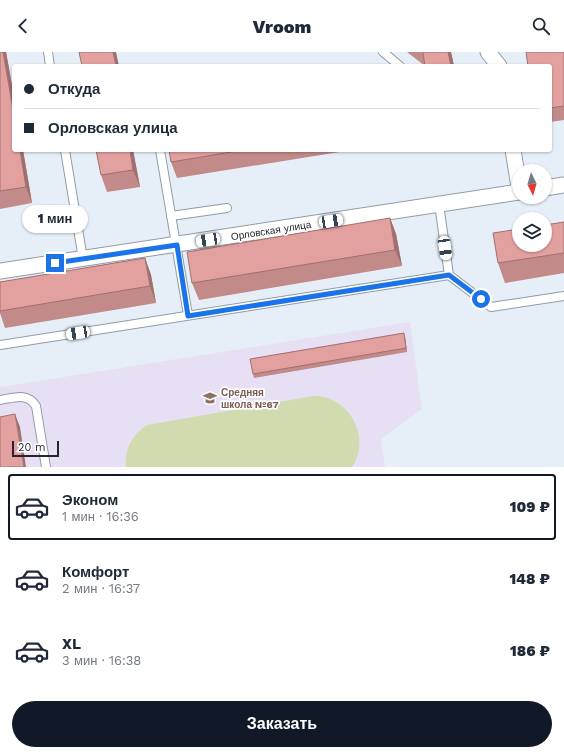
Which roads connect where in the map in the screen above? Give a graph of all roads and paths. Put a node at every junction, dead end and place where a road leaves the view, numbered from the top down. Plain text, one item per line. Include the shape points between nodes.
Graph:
1 (48, 52) edge
2 (383, 52) edge
3 (488, 52) edge
4 (50, 64) edge
5 (398, 64) edge
6 (497, 64) edge
7 (65, 152) edge
8 (160, 152) edge
9 (513, 152) edge
10 (515, 164) edge
11 (564, 185) edge
12 (552, 187) edge
13 (512, 193) edge
14 (439, 204) junction
15 (227, 208) dead end
16 (171, 216) junction
17 (177, 245) junction
18 (83, 259) junction
19 (0, 271) edge
20 (449, 275) junction
21 (564, 296) edge
22 (188, 316) junction
23 (0, 345) edge
24 (0, 400) edge
25 (46, 467) edge

1 - 4 lane
2 - 5 lane
3 - 6 street
7 - 18 lane
8 - 16 lane
9 - 10 street
11 - 12 street
13 - 14 street, Орловская улица
14 - 17 street, Орловская улица
14 - 20 lane
15 - 16 lane
16 - 17 lane
17 - 18 street, Орловская улица
17 - 22 lane
18 - 19 street, Орловская улица
20 - 21 lane via 491,307
20 - 22 lane
22 - 23 lane
24 - 25 lane via 28,397 32,400 36,406

